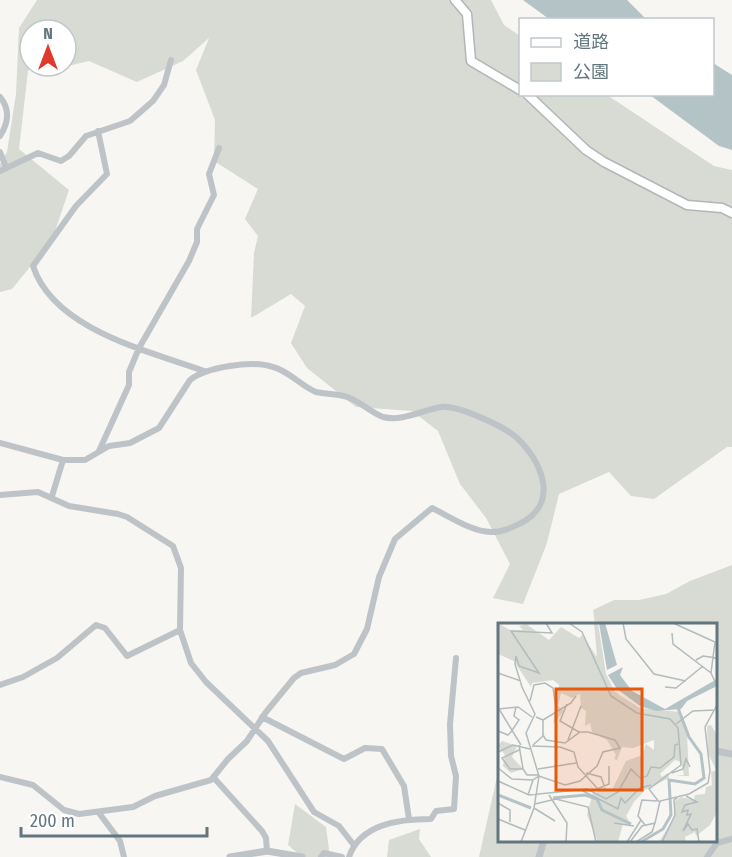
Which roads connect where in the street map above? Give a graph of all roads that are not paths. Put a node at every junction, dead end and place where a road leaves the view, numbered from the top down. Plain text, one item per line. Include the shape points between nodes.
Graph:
1 (455, 0) edge
2 (171, 60) dead end
3 (519, 89) edge
4 (529, 96) edge
5 (0, 97) edge
6 (98, 131) junction
7 (0, 136) edge
8 (219, 148) dead end
9 (0, 152) edge
10 (3, 169) edge
11 (732, 213) edge
12 (139, 348) junction
13 (204, 371) junction
14 (0, 443) edge
15 (99, 451) junction
16 (63, 460) junction
17 (0, 495) edge
18 (52, 496) junction
19 (180, 630) junction
20 (456, 658) dead end
21 (0, 685) edge
22 (262, 717) junction
23 (254, 729) junction
24 (717, 751) edge
25 (732, 754) edge
26 (0, 777) edge
27 (214, 778) junction
28 (99, 813) junction
29 (410, 819) junction
30 (732, 839) edge
31 (543, 842) edge
32 (353, 844) junction
33 (267, 851) junction
34 (124, 857) edge
35 (230, 857) edge
36 (302, 857) edge
37 (321, 857) edge
38 (342, 857) edge
39 (349, 857) edge
40 (539, 857) edge
41 (707, 857) edge

1 - 3 main road via 467,14 471,61
2 - 6 street via 166,79 153,101 130,121
4 - 11 main road via 604,162 687,205 722,208
5 - 7 street via 8,112
6 - 10 street via 82,139 66,159 55,160 38,153
6 - 12 street via 107,174 76,206 33,266 54,299 73,316
8 - 12 street via 209,174 214,195 196,229 197,242
9 - 10 street
12 - 13 street
12 - 15 street via 129,372 129,385
13 - 15 street via 190,380 159,428 130,443
13 - 22 street via 274,367 314,391 347,396 385,417 439,408 460,411 518,438 543,481 540,508 506,530 483,532 432,508 402,533 383,564 367,629 354,654 335,665 301,673
14 - 16 street
15 - 16 street via 85,460
16 - 18 street
17 - 18 street via 30,491
18 - 19 street via 69,506 128,517 173,546 182,568
19 - 21 street via 127,656 105,628 96,625 57,658
19 - 23 street via 186,655 197,673
20 - 29 street via 450,724 456,776 454,809 436,811 431,819
22 - 23 street
22 - 29 street via 344,759 365,748 382,748 404,786
23 - 27 street
23 - 32 street via 268,741 314,812 339,826
24 - 25 street
26 - 28 street via 33,785 64,810
27 - 28 street via 133,807
27 - 33 street via 262,831
28 - 34 street via 120,841
29 - 32 street via 370,830
30 - 41 street via 717,843
31 - 40 street
32 - 39 street
33 - 35 street
33 - 36 street
37 - 38 street via 324,853

